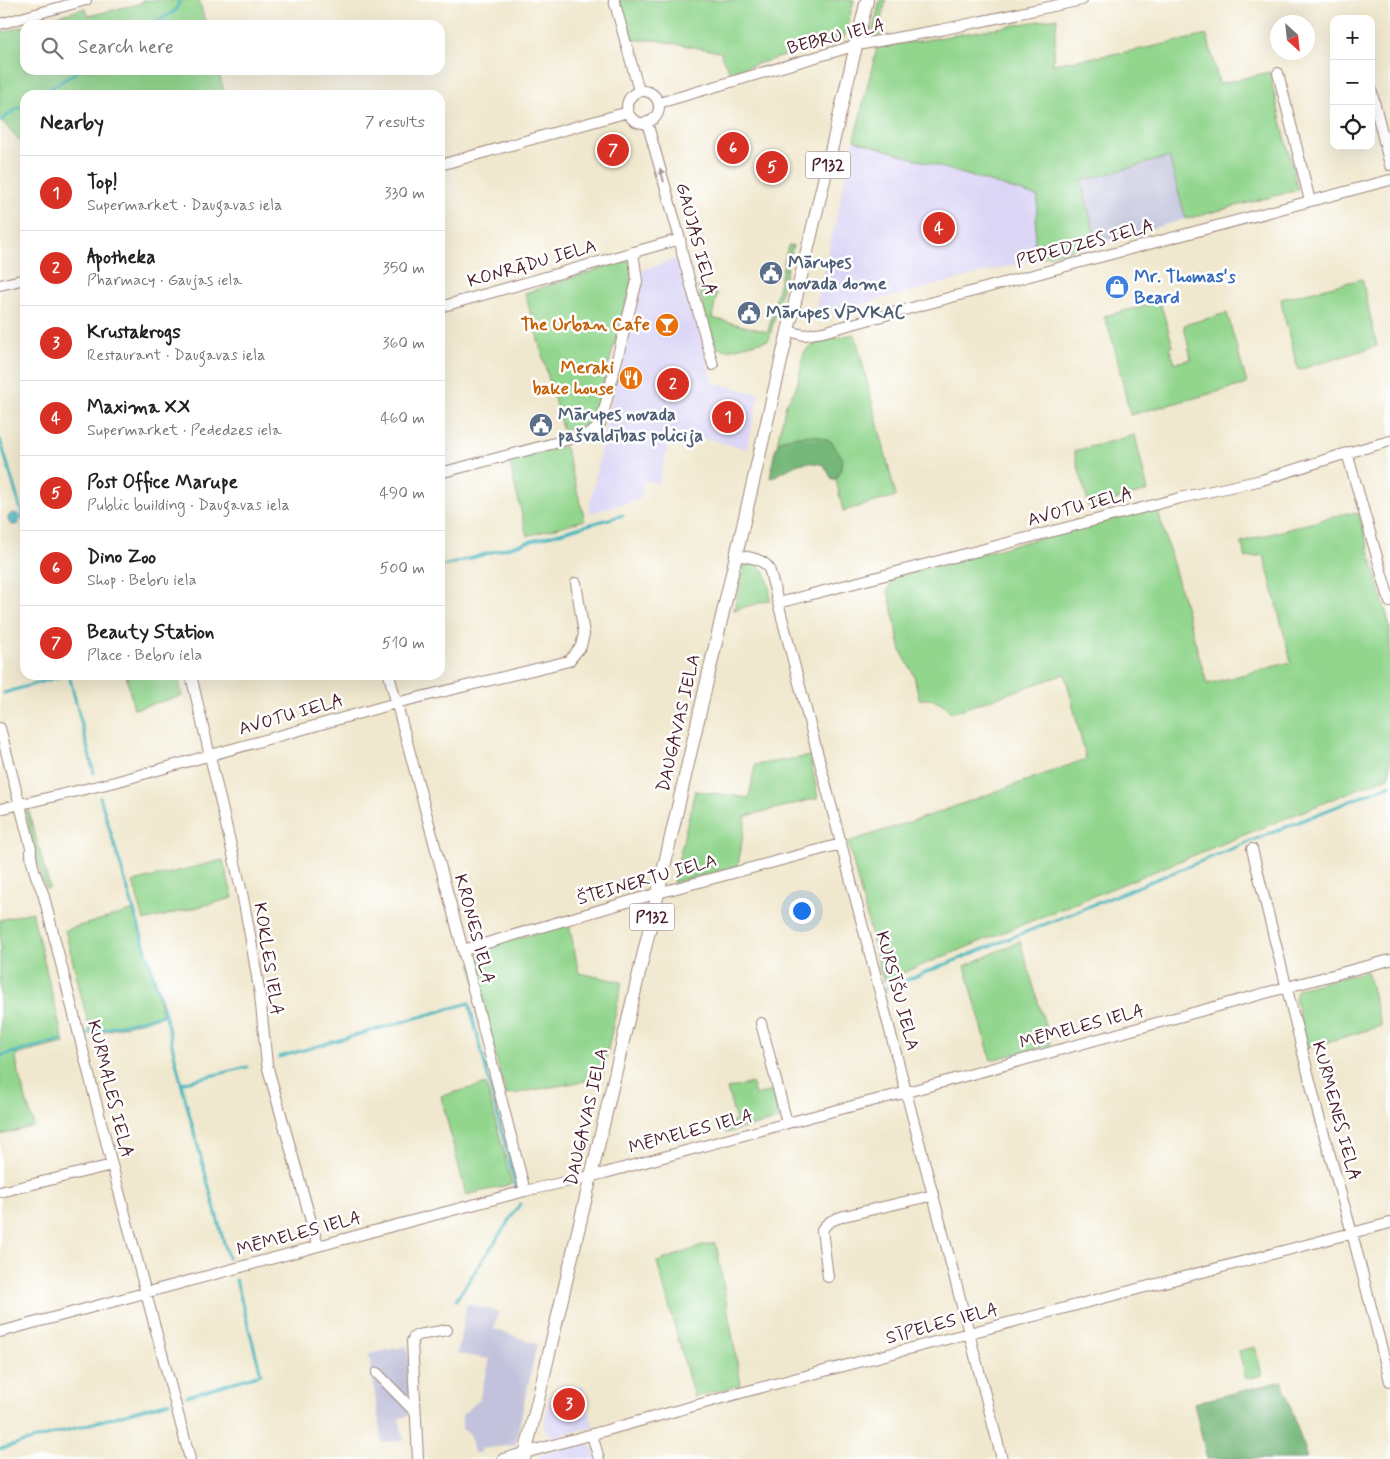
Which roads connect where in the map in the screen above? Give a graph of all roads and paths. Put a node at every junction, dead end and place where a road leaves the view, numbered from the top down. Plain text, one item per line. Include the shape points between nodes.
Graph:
1 (86, 0) edge
2 (614, 0) edge
3 (867, 0) edge
4 (1082, 0) edge
5 (0, 24) edge
6 (857, 45) junction
7 (1278, 74) dead end
8 (639, 91) junction
9 (658, 103) junction
10 (1375, 105) edge
11 (628, 112) junction
12 (648, 122) junction
13 (445, 164) edge
14 (1390, 165) edge
15 (1390, 180) edge
16 (1310, 201) junction
17 (680, 239) junction
18 (633, 252) junction
19 (20, 280) edge
20 (0, 285) edge
21 (445, 306) edge
22 (788, 331) junction
23 (713, 365) dead end
24 (1390, 442) edge
25 (1348, 453) junction
26 (445, 472) edge
27 (735, 555) junction
28 (576, 582) dead end
29 (1387, 582) edge
30 (1390, 602) edge
31 (778, 603) junction
32 (192, 680) edge
33 (390, 680) edge
34 (396, 703) junction
35 (0, 728) edge
36 (210, 755) junction
37 (19, 804) junction
38 (0, 809) edge
39 (841, 844) junction
40 (1252, 850) dead end
41 (658, 893) junction
42 (463, 950) junction
43 (1390, 960) edge
44 (1287, 987) junction
45 (761, 1023) dead end
46 (907, 1092) junction
47 (787, 1123) junction
48 (112, 1165) junction
49 (590, 1176) junction
50 (525, 1191) junction
51 (0, 1192) edge
52 (934, 1195) junction
53 (1390, 1222) edge
54 (1352, 1233) junction
55 (318, 1246) junction
56 (828, 1276) dead end
57 (145, 1293) junction
58 (447, 1330) dead end
59 (0, 1332) edge
60 (970, 1333) junction
61 (377, 1373) dead end
62 (1390, 1381) edge
63 (415, 1412) junction
64 (592, 1435) junction
65 (525, 1456) edge
66 (190, 1459) edge
67 (418, 1459) edge
68 (503, 1459) edge
69 (599, 1459) edge
70 (1002, 1459) edge

1 - 5 street
2 - 8 street
3 - 6 main road, DAUGAVAS IELA / P132
4 - 6 street, BEBRU IELA
6 - 9 street, BEBRU IELA
6 - 22 main road, DAUGAVAS IELA / P132
7 - 16 street
8 - 9 street via 651,93
8 - 11 street via 629,99
9 - 12 street via 657,115
10 - 14 street
11 - 12 street via 636,121
11 - 13 street
17 -> 12 street, GAUJAS IELA
15 - 16 street, PEDEDZES IELA
16 - 22 street, PEDEDZES IELA via 823,332 804,335
17 - 18 street, KONRĀDU IELA
17 - 23 street, GAUJAS IELA
18 - 21 street, KONRĀDU IELA
18 - 26 street via 637,281 597,429
19 - 20 street
22 - 27 main road, DAUGAVAS IELA / P132
24 - 25 street, AVOTU IELA
25 - 29 street
25 - 31 street, AVOTU IELA via 1262,480 1170,500
27 - 31 street, KURSĪŠU IELA via 765,563
27 - 41 main road, DAUGAVAS IELA / P132
28 - 34 street, AVOTU IELA via 584,634 581,646 569,661
29 - 30 street
31 - 39 street, KURSĪŠU IELA
32 - 36 street, KOKLES IELA
33 - 34 street, KRONES IELA
34 - 36 street, AVOTU IELA
34 - 42 street, KRONES IELA
35 - 37 street, KURMALES IELA
36 - 37 street, AVOTU IELA via 115,782
36 - 55 street, KOKLES IELA via 250,935 267,1065
37 - 38 street, AVOTU IELA
37 - 48 street, KURMALES IELA
39 - 41 street, ŠTEINERTU IELA
39 - 46 street, KURSĪŠU IELA
40 - 44 street, KURMENES IELA
41 - 42 street, ŠTEINERTU IELA
41 - 49 main road, DAUGAVAS IELA / P132
42 - 50 street, KRONES IELA
43 - 44 street, MĒMELES IELA
44 - 46 street, MĒMELES IELA
44 - 54 street, KURMENES IELA
45 - 47 street
46 - 47 street, MĒMELES IELA
46 - 52 street, KURSĪŠU IELA
47 - 49 street, MĒMELES IELA
48 - 51 street
48 - 57 street, KURMALES IELA
49 - 50 street, MĒMELES IELA
49 - 65 main road, DAUGAVAS IELA / P132
50 - 55 street, MĒMELES IELA
52 - 56 street via 844,1216 825,1224 822,1230
52 - 60 street, KURSĪŠU IELA
53 - 54 street, SĪPELES IELA
54 - 60 street, SĪPELES IELA
54 - 62 street, KURMENES IELA
55 - 57 street, MĒMELES IELA
57 - 59 street, MĒMELES IELA
57 - 66 street, KURMALES IELA
58 - 63 street via 418,1335 412,1341
60 - 64 street, SĪPELES IELA
60 - 70 street, KURSĪŠU IELA
61 - 63 street
63 - 67 street
64 - 65 street, SĪPELES IELA
64 - 69 street
65 - 68 street, SĪPELES IELA

